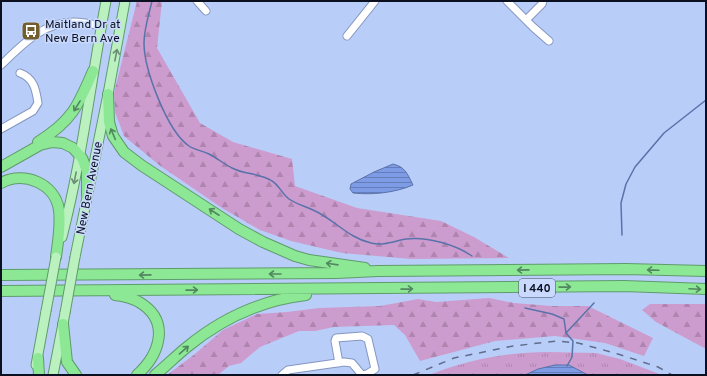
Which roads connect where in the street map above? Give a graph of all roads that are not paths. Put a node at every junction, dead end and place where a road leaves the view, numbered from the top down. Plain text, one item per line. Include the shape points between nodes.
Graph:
1 (106, 1) edge
2 (125, 1) edge
3 (197, 1) edge
4 (375, 1) edge
5 (543, 1) edge
6 (512, 3) edge
7 (206, 11) dead end
8 (526, 20) junction
9 (101, 26) junction
10 (347, 36) dead end
11 (549, 41) dead end
12 (1, 65) edge
13 (94, 71) junction
14 (20, 74) dead end
15 (108, 94) junction
16 (1, 130) edge
17 (79, 154) junction
18 (4, 165) edge
19 (1, 183) edge
20 (87, 195) junction
21 (56, 257) junction
22 (1, 269) edge
23 (398, 271) junction
24 (706, 271) edge
25 (1, 275) edge
26 (37, 275) junction
27 (368, 289) junction
28 (706, 289) edge
29 (97, 290) junction
30 (1, 291) edge
31 (64, 318) junction
32 (38, 358) junction
33 (339, 363) junction
34 (34, 375) edge
35 (39, 375) edge
36 (53, 375) edge
37 (76, 375) edge
38 (136, 375) edge
39 (155, 375) edge
40 (282, 375) edge

1 - 9 main road, New Bern Avenue
15 -> 2 main road, New Bern Avenue
3 - 7 street
4 - 10 street
5 - 8 street
6 - 8 street
8 - 11 street
9 - 12 street via 72,22 50,26 29,39
9 - 13 main road, New Bern Avenue
13 - 17 main road, New Bern Avenue
13 -> 18 highway via 81,100 68,119 54,132
14 - 16 street via 31,81 38,104 33,111
15 - 20 main road, New Bern Avenue
23 -> 15 highway via 309,260 239,229 124,152 110,130
17 - 18 highway via 68,145 52,142 40,145
17 - 20 highway via 87,171
17 -> 21 main road, New Bern Avenue via 68,213
19 - 21 highway via 12,178 26,177 52,193 58,204 60,221
20 - 31 main road, New Bern Avenue, bridge
21 - 32 main road, New Bern Avenue, bridge
22 - 26 highway
24 -> 23 highway, I 440
23 -> 26 highway, I 440
25 - 26 highway, I 440
27 -> 28 highway, I 440 via 624,286
29 -> 27 highway, I 440
39 -> 27 highway via 213,328 252,309 295,296
29 - 30 highway, I 440
29 - 38 highway via 134,299 153,316 159,333 158,345 154,356
31 - 36 main road, New Bern Avenue
31 - 37 highway via 67,362
32 - 34 main road, New Bern Avenue
32 - 35 highway
33 - 33 street via 352,363 362,375 375,369 368,339 362,336 336,338
33 - 40 street via 288,370

